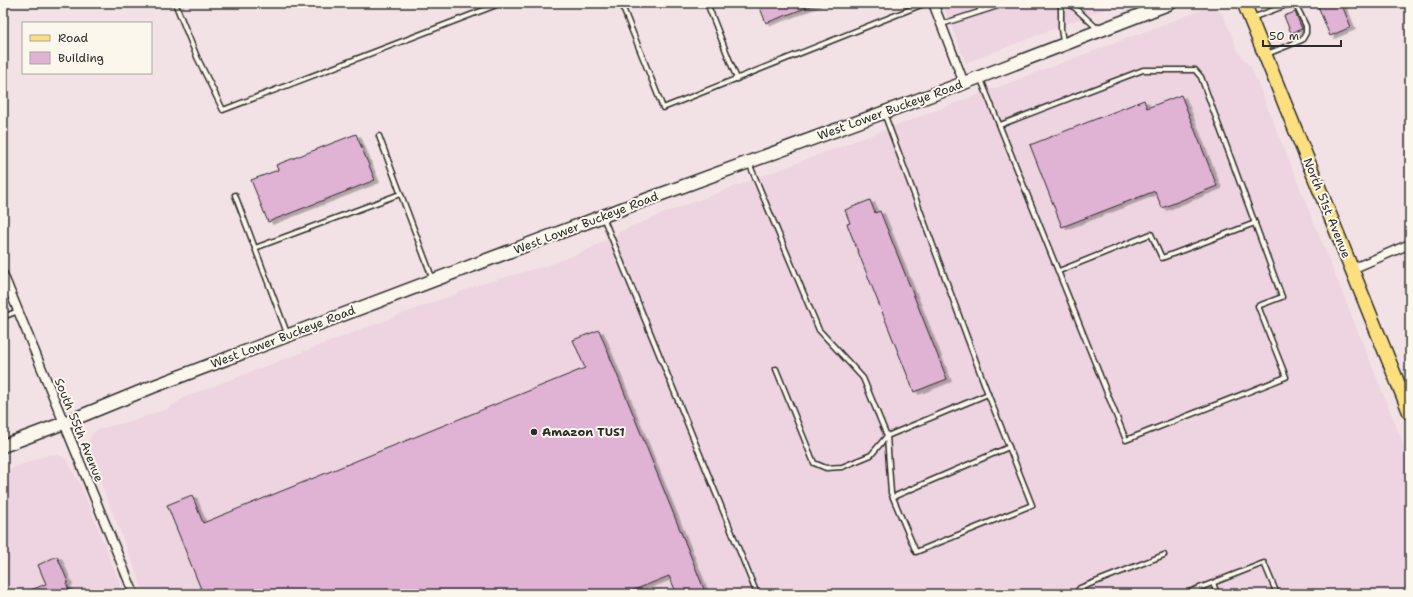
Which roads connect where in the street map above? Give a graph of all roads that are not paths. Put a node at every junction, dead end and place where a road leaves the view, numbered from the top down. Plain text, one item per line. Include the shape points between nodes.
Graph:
1 (175, 3) edge
2 (497, 3) edge
3 (621, 3) edge
4 (707, 3) edge
5 (926, 3) edge
6 (933, 3) edge
7 (977, 3) edge
8 (1061, 3) edge
9 (1066, 3) edge
10 (1171, 3) edge
11 (1244, 3) edge
12 (1294, 3) edge
13 (1004, 4) dead end
14 (980, 11) junction
15 (1250, 18) junction
16 (941, 24) junction
17 (1100, 31) junction
18 (1064, 45) junction
19 (1265, 54) junction
20 (980, 77) junction
21 (737, 79) junction
22 (964, 83) junction
23 (884, 112) junction
24 (1000, 125) junction
25 (378, 136) dead end
26 (748, 162) junction
27 (400, 194) junction
28 (235, 195) dead end
29 (603, 216) junction
30 (1255, 223) junction
31 (1410, 244) edge
32 (255, 248) junction
33 (1352, 269) junction
34 (1059, 271) junction
35 (3, 274) edge
36 (434, 280) junction
37 (18, 311) junction
38 (3, 317) edge
39 (288, 336) junction
40 (776, 369) dead end
41 (988, 394) junction
42 (1410, 413) edge
43 (64, 423) junction
44 (887, 436) junction
45 (3, 446) edge
46 (1009, 447) junction
47 (893, 497) junction
48 (1164, 555) dead end
49 (1212, 583) junction
50 (134, 594) edge
51 (757, 594) edge
52 (1075, 594) edge
53 (1184, 594) edge
54 (1217, 594) edge
55 (1277, 594) edge

1 - 2 lane via 222,110
3 - 21 lane via 663,108
4 - 21 lane
5 - 21 lane
6 - 16 street
7 - 14 lane
8 - 18 lane
9 - 17 lane
10 - 17 main road, West Lower Buckeye Road
11 - 15 main road, North 51st Avenue
12 - 15 lane
12 - 19 lane via 1306,26 1306,33 1302,40
13 - 14 lane
14 - 16 lane
15 - 19 main road, North 51st Avenue
16 - 22 street
17 - 18 main road, West Lower Buckeye Road
18 - 20 main road, West Lower Buckeye Road
19 - 33 main road, North 51st Avenue
20 - 22 main road, West Lower Buckeye Road
20 - 24 lane
22 - 23 main road, West Lower Buckeye Road
23 - 26 main road, West Lower Buckeye Road
23 - 41 lane
24 - 30 lane via 1144,70 1195,70 1200,77
24 - 34 lane
25 - 27 lane
26 - 29 main road, West Lower Buckeye Road
26 - 44 lane via 819,330 863,378
27 - 32 lane
27 - 36 lane
28 - 32 lane
29 - 36 main road, West Lower Buckeye Road
29 - 51 lane
30 - 34 lane via 1162,258 1152,234
30 - 34 lane via 1282,296 1258,306 1286,377 1126,440
31 - 33 street
32 - 39 lane
33 - 42 main road, North 51st Avenue
35 - 37 street, South 55th Avenue
36 - 39 main road, West Lower Buckeye Road
37 - 38 lane
37 - 43 street, South 55th Avenue
39 - 43 main road, West Lower Buckeye Road
40 - 44 lane via 814,463 826,468 842,467 871,455
41 - 44 lane
41 - 46 lane
43 - 45 main road, West Lower Buckeye Road
43 - 50 street, South 55th Avenue
44 - 47 lane
46 - 47 lane
46 - 47 lane via 1032,505 916,552
48 - 52 lane via 1080,588
49 - 53 lane
49 - 54 lane
49 - 55 lane via 1264,563

